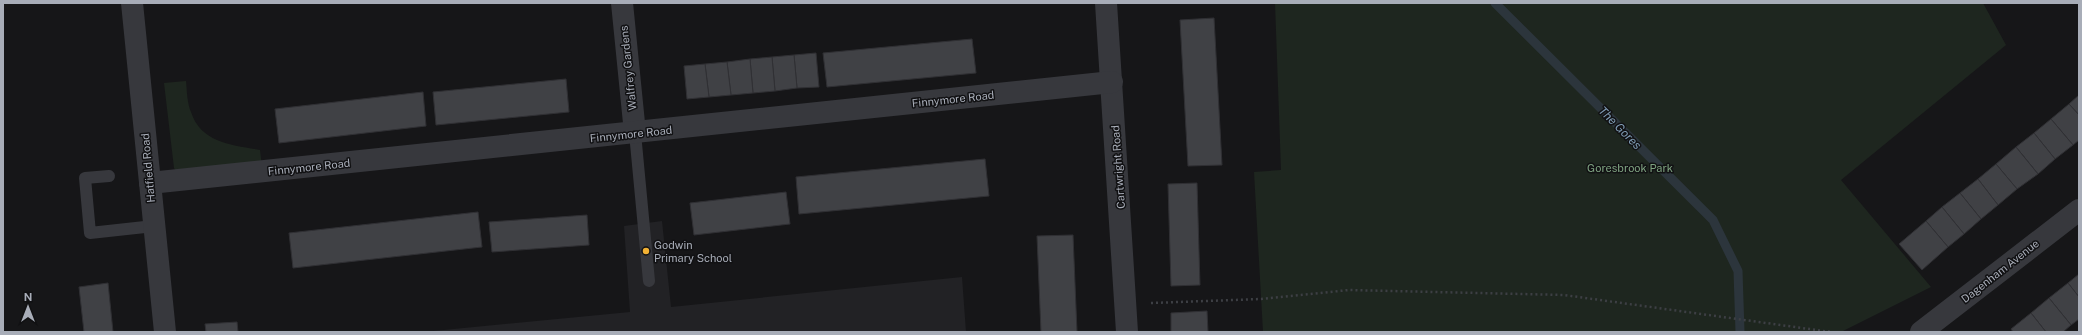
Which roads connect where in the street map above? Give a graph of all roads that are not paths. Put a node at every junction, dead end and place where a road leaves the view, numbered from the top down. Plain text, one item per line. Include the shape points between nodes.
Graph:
1 (132, 3) edge
2 (622, 3) edge
3 (1106, 3) edge
4 (1112, 82) junction
5 (635, 134) junction
6 (109, 176) dead end
7 (150, 183) junction
8 (2079, 210) edge
9 (154, 226) junction
10 (649, 281) dead end
11 (166, 332) edge
12 (1127, 332) edge
13 (1921, 332) edge

1 - 7 street, Hatfield Road
2 - 5 street, Walfrey Gardens
3 - 4 street, Cartwright Road
4 - 5 street, Finnymore Road
4 - 12 street, Cartwright Road
5 - 7 street, Finnymore Road
5 - 10 lane
6 - 9 lane via 85,178 90,233
7 - 9 street, Hatfield Road
8 - 13 street, Dagenham Avenue
9 - 11 street, Hatfield Road

